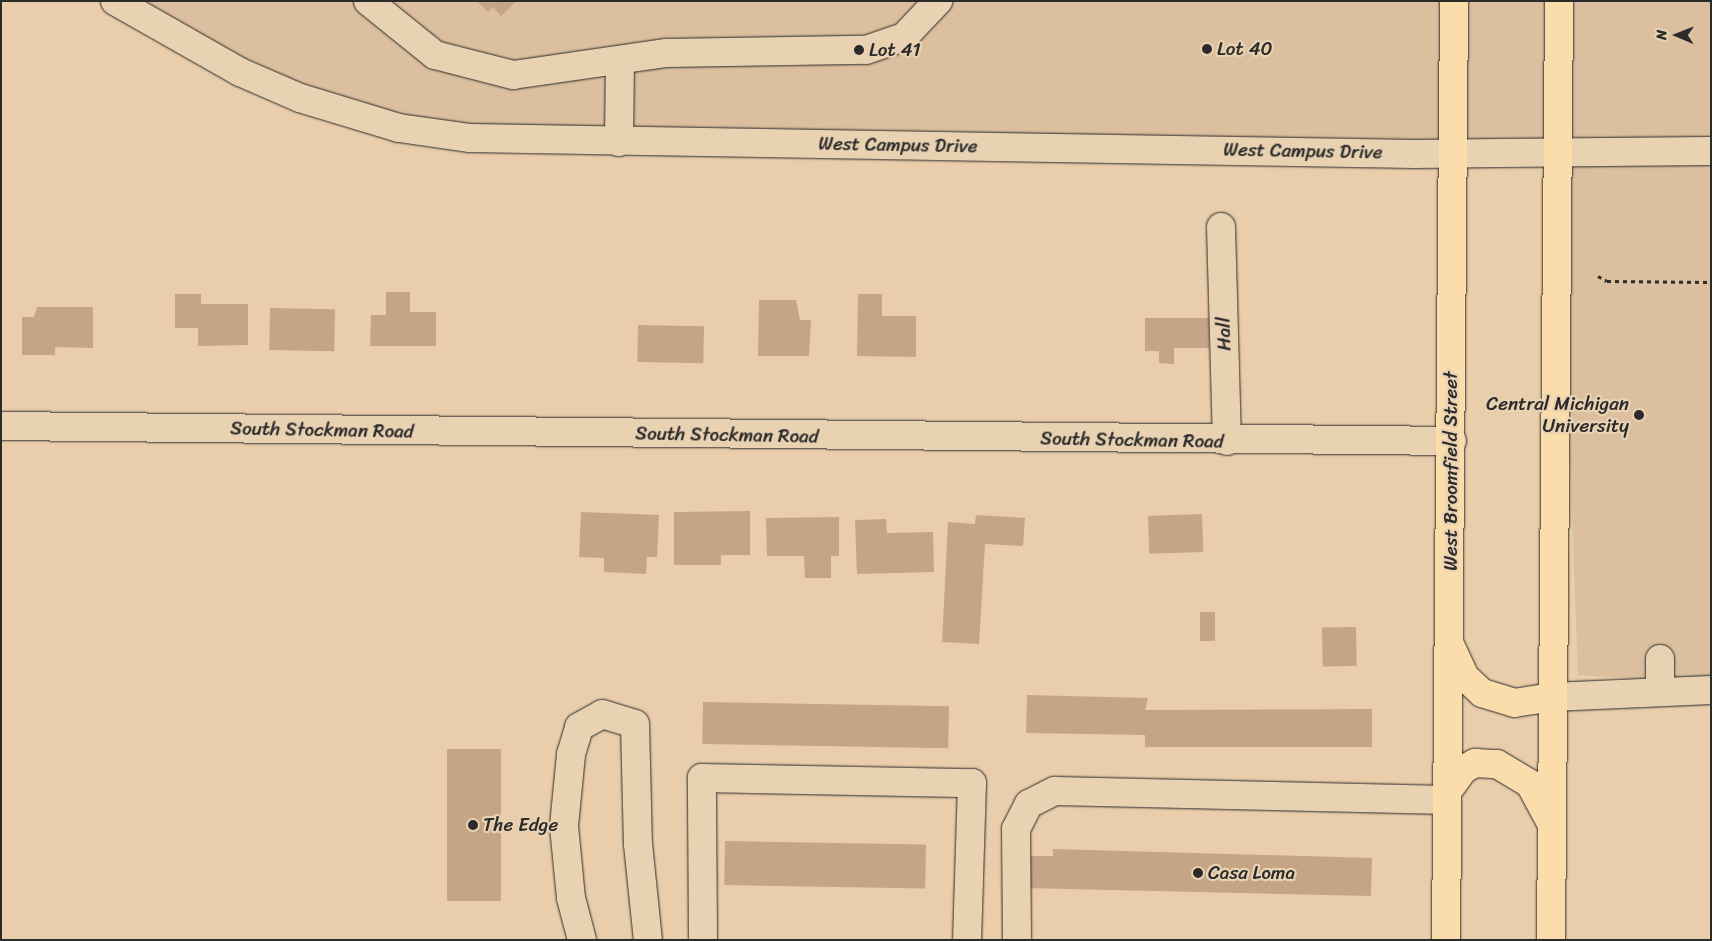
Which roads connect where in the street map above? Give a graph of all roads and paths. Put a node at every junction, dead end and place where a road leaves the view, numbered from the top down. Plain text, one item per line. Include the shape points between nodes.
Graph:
1 (115, 1) edge
2 (368, 1) edge
3 (938, 1) edge
4 (1454, 1) edge
5 (1560, 1) edge
6 (620, 60) junction
7 (619, 142) junction
8 (1558, 150) junction
9 (1711, 151) edge
10 (1453, 153) junction
11 (1221, 227) dead end
12 (1598, 276) dead end
13 (1711, 282) edge
14 (1, 426) edge
15 (1227, 441) junction
16 (1452, 441) junction
17 (1450, 644) junction
18 (1660, 660) dead end
19 (1660, 690) junction
20 (1711, 690) edge
21 (1552, 696) junction
22 (1447, 796) junction
23 (1552, 827) junction
24 (582, 940) edge
25 (648, 940) edge
26 (703, 940) edge
27 (967, 940) edge
28 (1017, 940) edge
29 (1446, 940) edge
30 (1550, 940) edge

1 - 7 street, West Campus Drive via 240,72 300,98 370,120 470,138
2 - 6 street via 416,44 489,73 536,75
3 - 6 street via 904,36 888,46 842,51 696,51
4 - 10 main road, West Broomfield Street
5 - 8 main road
6 - 7 street
7 - 10 street, West Campus Drive
8 - 9 street, West Campus Drive
8 - 10 street, West Campus Drive
8 - 21 main road
10 - 16 main road, West Broomfield Street
11 - 15 street, Hall
12 - 13 path via 1607,281
14 - 15 street, South Stockman Road
15 - 16 street, South Stockman Road
16 - 17 main road, West Broomfield Street
17 - 21 main road via 1465,677 1482,693 1514,703
17 - 22 main road, West Broomfield Street
18 - 19 street
19 - 20 street
19 - 21 street
21 - 23 main road
22 - 23 main road via 1456,776 1475,763 1509,767 1538,795
22 - 28 street via 1055,791 1029,804 1016,829
22 - 29 main road, West Broomfield Street
23 - 30 main road
24 - 25 street via 572,898 564,826 571,754 580,727 602,714 635,724 638,844
26 - 27 street via 702,778 972,783

